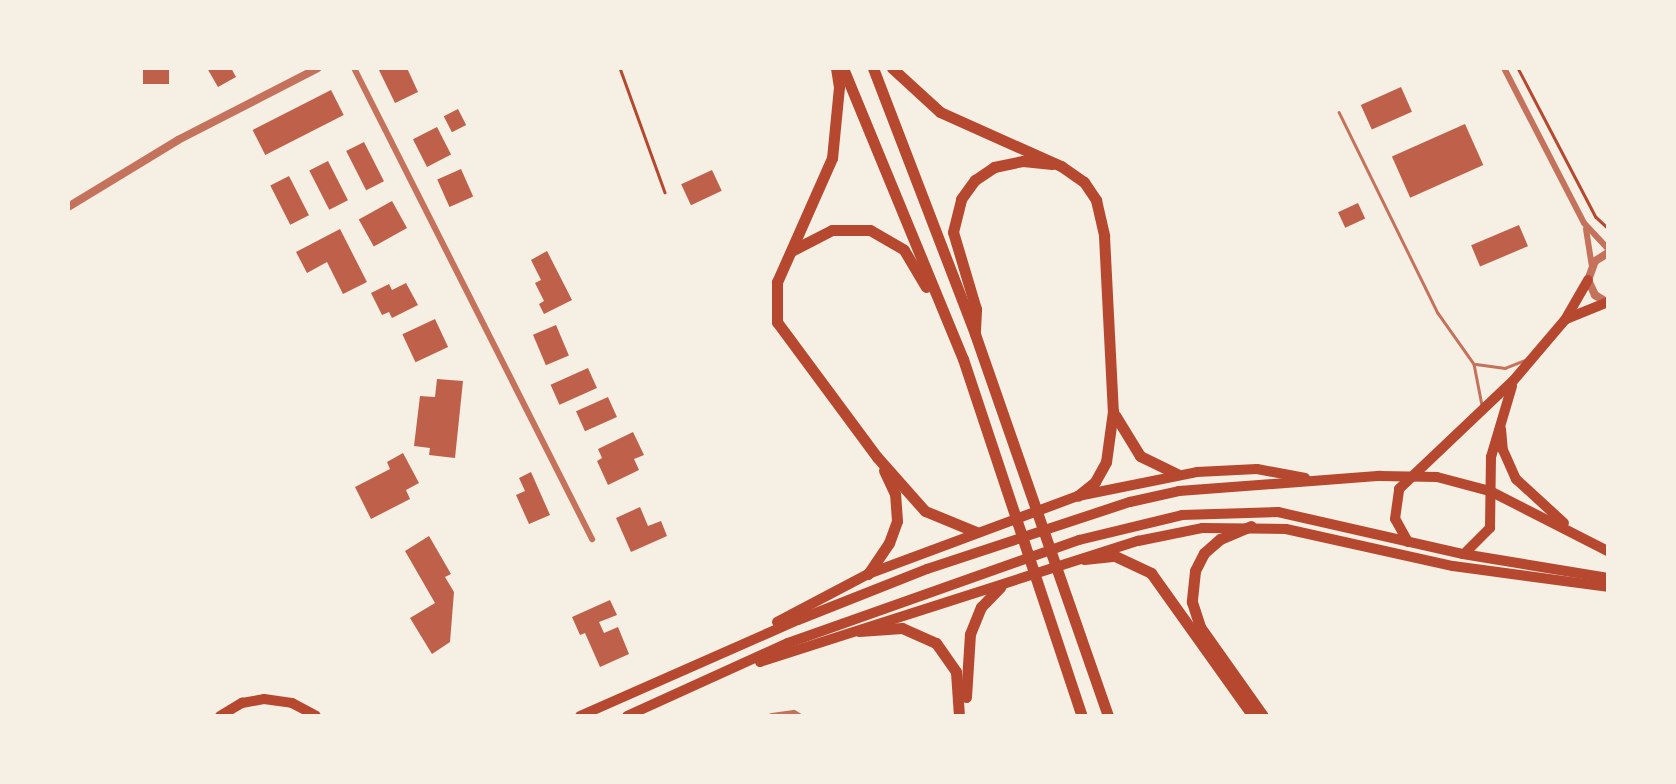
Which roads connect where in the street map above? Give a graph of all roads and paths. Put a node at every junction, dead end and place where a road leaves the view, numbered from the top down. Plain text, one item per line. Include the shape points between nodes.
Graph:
1 (318, 68) edge
2 (354, 68) edge
3 (620, 68) edge
4 (836, 68) edge
5 (843, 68) edge
6 (873, 68) edge
7 (892, 68) edge
8 (1504, 68) edge
9 (1518, 68) edge
10 (1339, 112) dead end
11 (1061, 166) junction
12 (665, 192) dead end
13 (68, 208) edge
14 (1584, 223) junction
15 (1608, 228) edge
16 (793, 250) junction
17 (1608, 251) edge
18 (1592, 266) junction
19 (1588, 280) junction
20 (1608, 302) edge
21 (1566, 320) junction
22 (974, 334) junction
23 (1530, 357) junction
24 (963, 359) junction
25 (1474, 364) junction
26 (1514, 382) junction
27 (1113, 411) junction
28 (1484, 412) junction
29 (1502, 418) junction
30 (877, 457) junction
31 (1177, 474) junction
32 (1412, 474) junction
33 (1314, 481) junction
34 (1490, 492) junction
35 (1078, 496) junction
36 (1251, 526) junction
37 (976, 532) junction
38 (592, 538) dead end
39 (1408, 542) junction
40 (1606, 550) edge
41 (1463, 554) junction
42 (1084, 559) junction
43 (868, 574) junction
44 (1608, 578) edge
45 (1000, 587) junction
46 (1608, 587) edge
47 (859, 631) junction
48 (728, 650) junction
49 (698, 684) junction
50 (309, 714) edge
51 (220, 716) edge
52 (580, 716) edge
53 (627, 716) edge
54 (772, 716) edge
55 (800, 716) edge
56 (963, 716) edge
57 (1082, 716) edge
58 (1108, 716) edge
59 (1253, 716) edge
60 (1263, 716) edge

1 - 13 street via 178,140
2 - 38 street
3 - 12 path
4 - 16 highway via 829,172
5 - 24 highway
6 - 22 highway
7 - 11 highway via 940,112
8 - 14 street
9 - 15 path via 1596,217
10 - 25 lane via 1438,313
11 - 22 highway via 1006,163 975,180 961,199 952,232 976,309
11 - 27 highway via 1084,182 1100,212
14 - 17 street
14 - 18 street
16 - 24 highway via 844,228 893,241 922,277
16 - 30 highway via 776,289 777,322
17 - 18 street
18 - 19 street
19 - 20 street
19 - 21 main road
20 - 21 main road
21 - 23 main road
22 - 58 highway
23 - 25 lane via 1513,367
23 - 26 main road
24 - 57 highway
25 - 28 lane
26 - 28 main road
26 - 29 main road
27 - 31 highway via 1140,456
27 - 35 highway via 1106,462
28 - 32 main road
29 - 34 main road
29 - 40 main road via 1503,450 1523,487
30 - 37 highway via 929,515
30 - 43 highway via 897,514 889,543
31 - 33 main road via 1258,469
31 - 35 main road
32 - 33 main road
32 - 34 main road
32 - 39 main road via 1394,502
33 - 48 main road via 1190,490 1130,502 927,569
34 - 40 main road
34 - 41 main road via 1489,531
35 - 37 main road
36 - 42 main road via 1178,532
36 - 46 main road via 1453,566
36 - 60 highway via 1204,553 1192,602 1200,626
37 - 43 main road
39 - 41 main road
39 - 49 main road via 1270,512 1156,519 1002,565 788,643
41 - 44 main road
42 - 45 main road
42 - 59 highway via 1116,556 1151,573
43 - 48 main road
45 - 47 main road
45 - 56 highway via 970,634
47 - 49 main road
47 - 56 highway via 902,628 936,642 956,672
48 - 52 main road
49 - 53 main road
50 - 51 main road via 280,700 254,700
54 - 55 street

